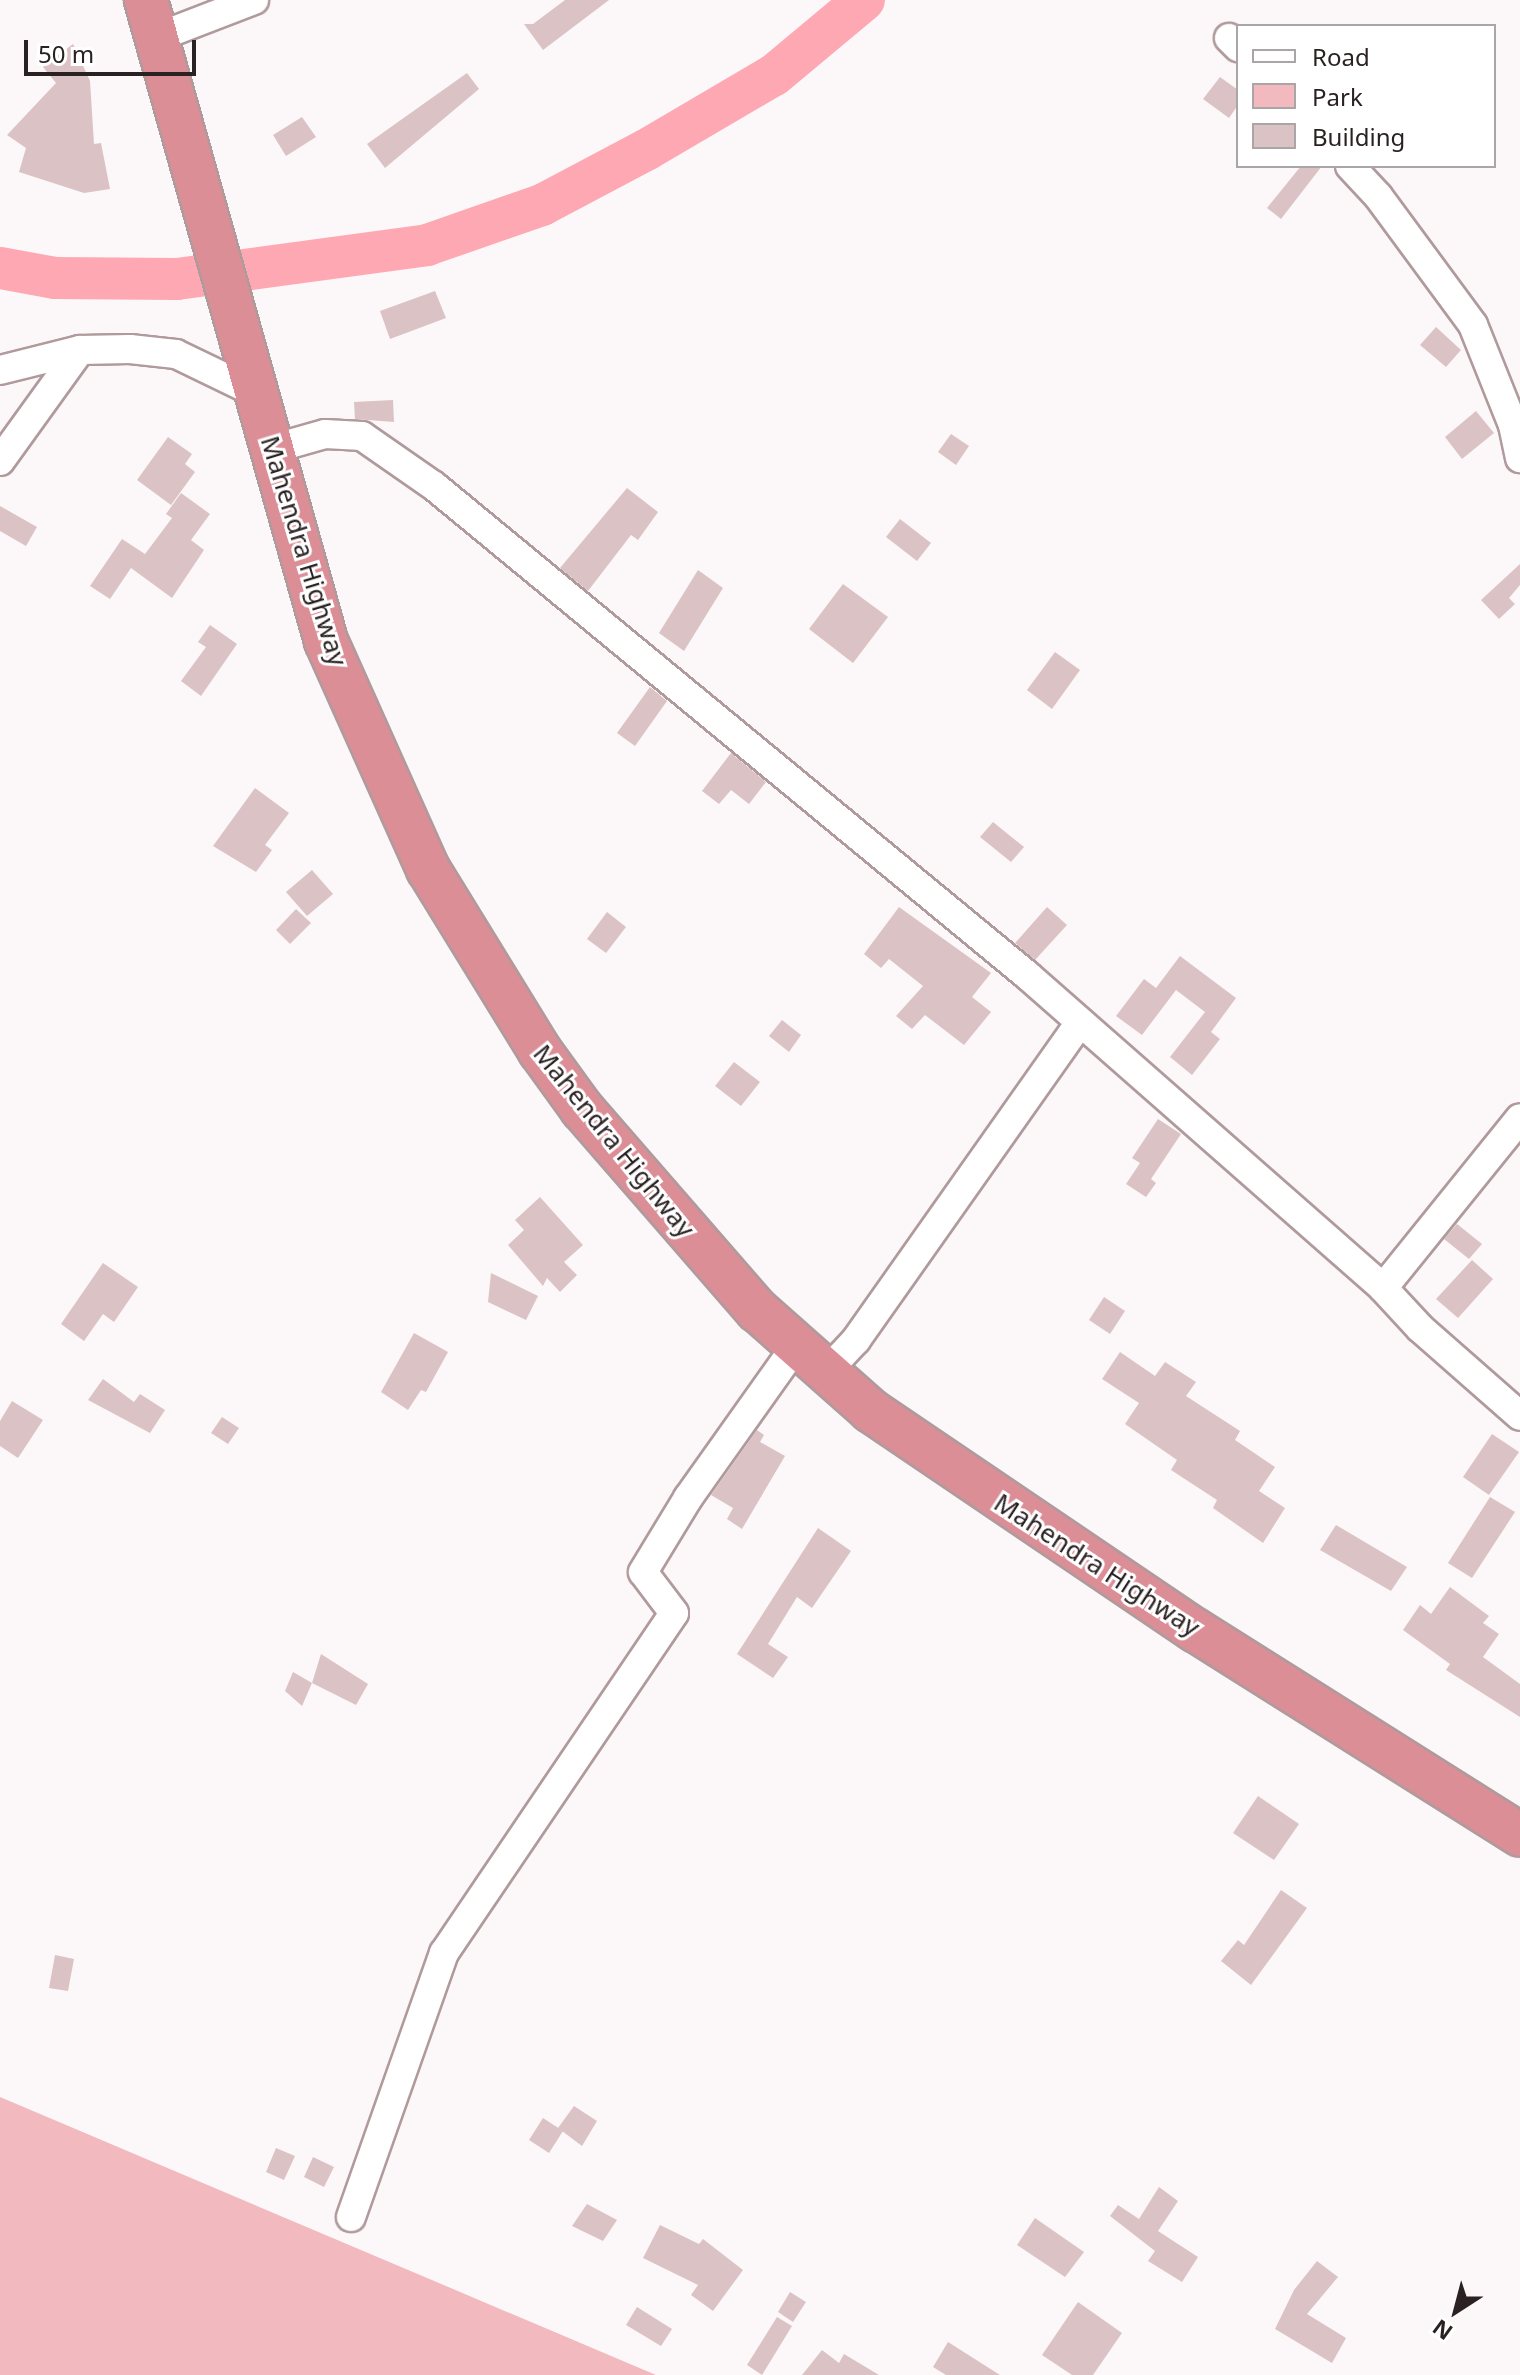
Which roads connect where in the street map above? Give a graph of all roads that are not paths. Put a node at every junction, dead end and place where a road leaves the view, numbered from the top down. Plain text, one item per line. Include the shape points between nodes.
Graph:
1 (254, 0) edge
2 (152, 18) edge
3 (1352, 168) edge
4 (80, 350) junction
5 (0, 370) edge
6 (257, 393) junction
7 (272, 449) junction
8 (1520, 458) edge
9 (0, 461) edge
10 (1080, 1023) junction
11 (1520, 1118) edge
12 (1383, 1288) junction
13 (811, 1359) junction
14 (1520, 1416) edge
15 (1520, 1835) edge
16 (351, 2217) dead end

1 - 2 street
2 - 6 highway, Mahendra Highway
3 - 8 street via 1473,325 1513,425
4 - 5 street
4 - 6 street via 176,354
4 - 9 street
6 - 7 highway, Mahendra Highway
7 - 10 street via 325,434 362,436 434,486 721,718
7 - 13 highway, Mahendra Highway via 326,641 428,869 461,927 591,1120 757,1310
10 - 12 street
10 - 13 street via 856,1340
11 - 12 street
12 - 14 street
13 - 15 highway, Mahendra Highway via 974,1484
13 - 16 street via 688,1498 643,1572 674,1613 444,1953

